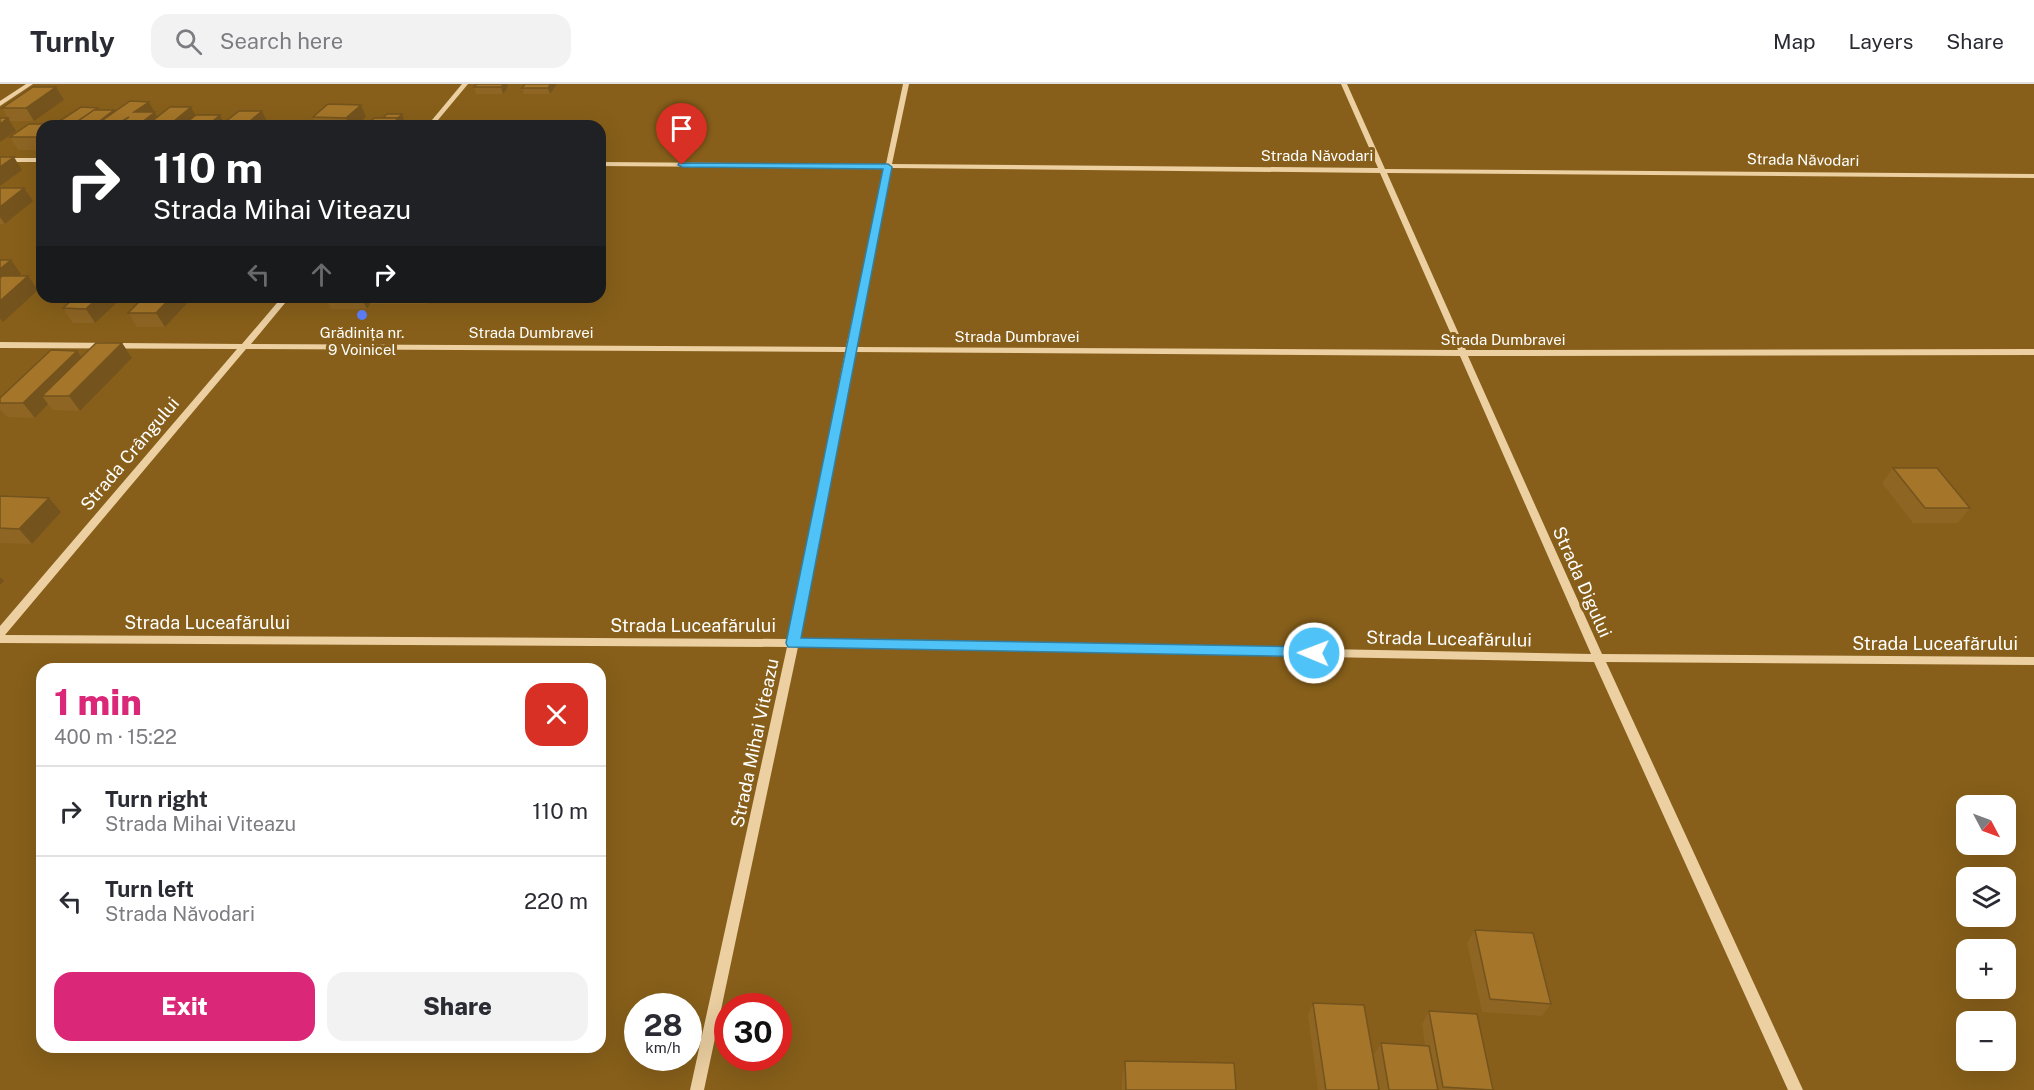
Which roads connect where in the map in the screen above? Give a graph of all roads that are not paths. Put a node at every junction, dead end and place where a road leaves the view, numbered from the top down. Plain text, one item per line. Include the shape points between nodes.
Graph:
1 (30, 84) edge
2 (465, 84) edge
3 (906, 84) edge
4 (1344, 84) edge
5 (0, 104) edge
6 (435, 120) edge
7 (0, 160) edge
8 (36, 160) edge
9 (606, 164) edge
10 (888, 167) junction
11 (1383, 170) junction
12 (2034, 176) edge
13 (281, 303) edge
14 (0, 345) edge
15 (245, 345) junction
16 (850, 350) junction
17 (2034, 352) edge
18 (1462, 353) junction
19 (0, 633) edge
20 (0, 639) edge
21 (793, 643) junction
22 (1598, 658) junction
23 (2034, 661) edge
24 (697, 1090) edge
25 (1796, 1090) edge

1 - 5 street
2 - 6 street
3 - 10 street, Strada Mihai Viteazu
4 - 11 street, Strada Digului
7 - 8 street
9 - 10 street, Strada Năvodari
10 - 11 street, Strada Năvodari
10 - 16 street, Strada Mihai Viteazu
11 - 12 street, Strada Năvodari
11 - 18 street, Strada Digului
13 - 15 street, Strada Crângului
14 - 15 street, Strada Dumbravei
15 - 16 street, Strada Dumbravei
15 - 19 street, Strada Crângului
16 - 18 street, Strada Dumbravei
16 - 21 street, Strada Mihai Viteazu
17 - 18 street, Strada Dumbravei
18 - 22 street, Strada Digului
20 - 21 street, Strada Luceafărului
21 - 22 street, Strada Luceafărului
21 - 24 street, Strada Mihai Viteazu
22 - 23 street, Strada Luceafărului
22 - 25 street, Strada Digului

